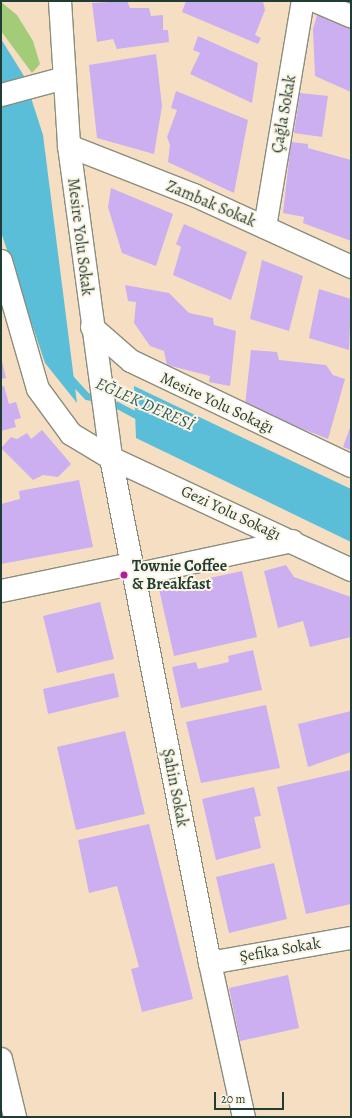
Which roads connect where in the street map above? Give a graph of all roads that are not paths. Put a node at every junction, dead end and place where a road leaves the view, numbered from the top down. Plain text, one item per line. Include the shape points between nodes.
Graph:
1 (59, 1) edge
2 (303, 1) edge
3 (315, 1) edge
4 (351, 16) edge
5 (65, 78) junction
6 (1, 95) edge
7 (69, 146) junction
8 (264, 227) junction
9 (1, 261) edge
10 (351, 267) edge
11 (92, 327) junction
12 (111, 458) junction
13 (351, 466) edge
14 (292, 541) junction
15 (132, 569) junction
16 (351, 570) edge
17 (1, 591) edge
18 (351, 938) edge
19 (210, 963) junction
20 (1, 1059) edge
21 (15, 1117) edge
22 (244, 1117) edge

1 - 5 street, Mesire Yolu Sokak
2 - 8 street, Çağla Sokak
3 - 4 street
5 - 6 street
5 - 7 street, Mesire Yolu Sokak
7 - 8 street, Zambak Sokak
7 - 11 street, Mesire Yolu Sokak
8 - 10 street, Zambak Sokak
9 - 12 street, Gezi Yolu Sokağı via 38,389 71,434
11 - 12 street, Mesire Yolu Sokak
11 - 13 street, Mesire Yolu Sokağı via 131,361
12 - 14 street, Gezi Yolu Sokağı
12 - 15 street, Şahin Sokak
14 - 15 street
14 - 16 street, Gezi Yolu Sokağı
15 - 17 street
15 - 19 street, Şahin Sokak
18 - 19 street, Şefika Sokak
19 - 22 street, Şahin Sokak
20 - 21 street

